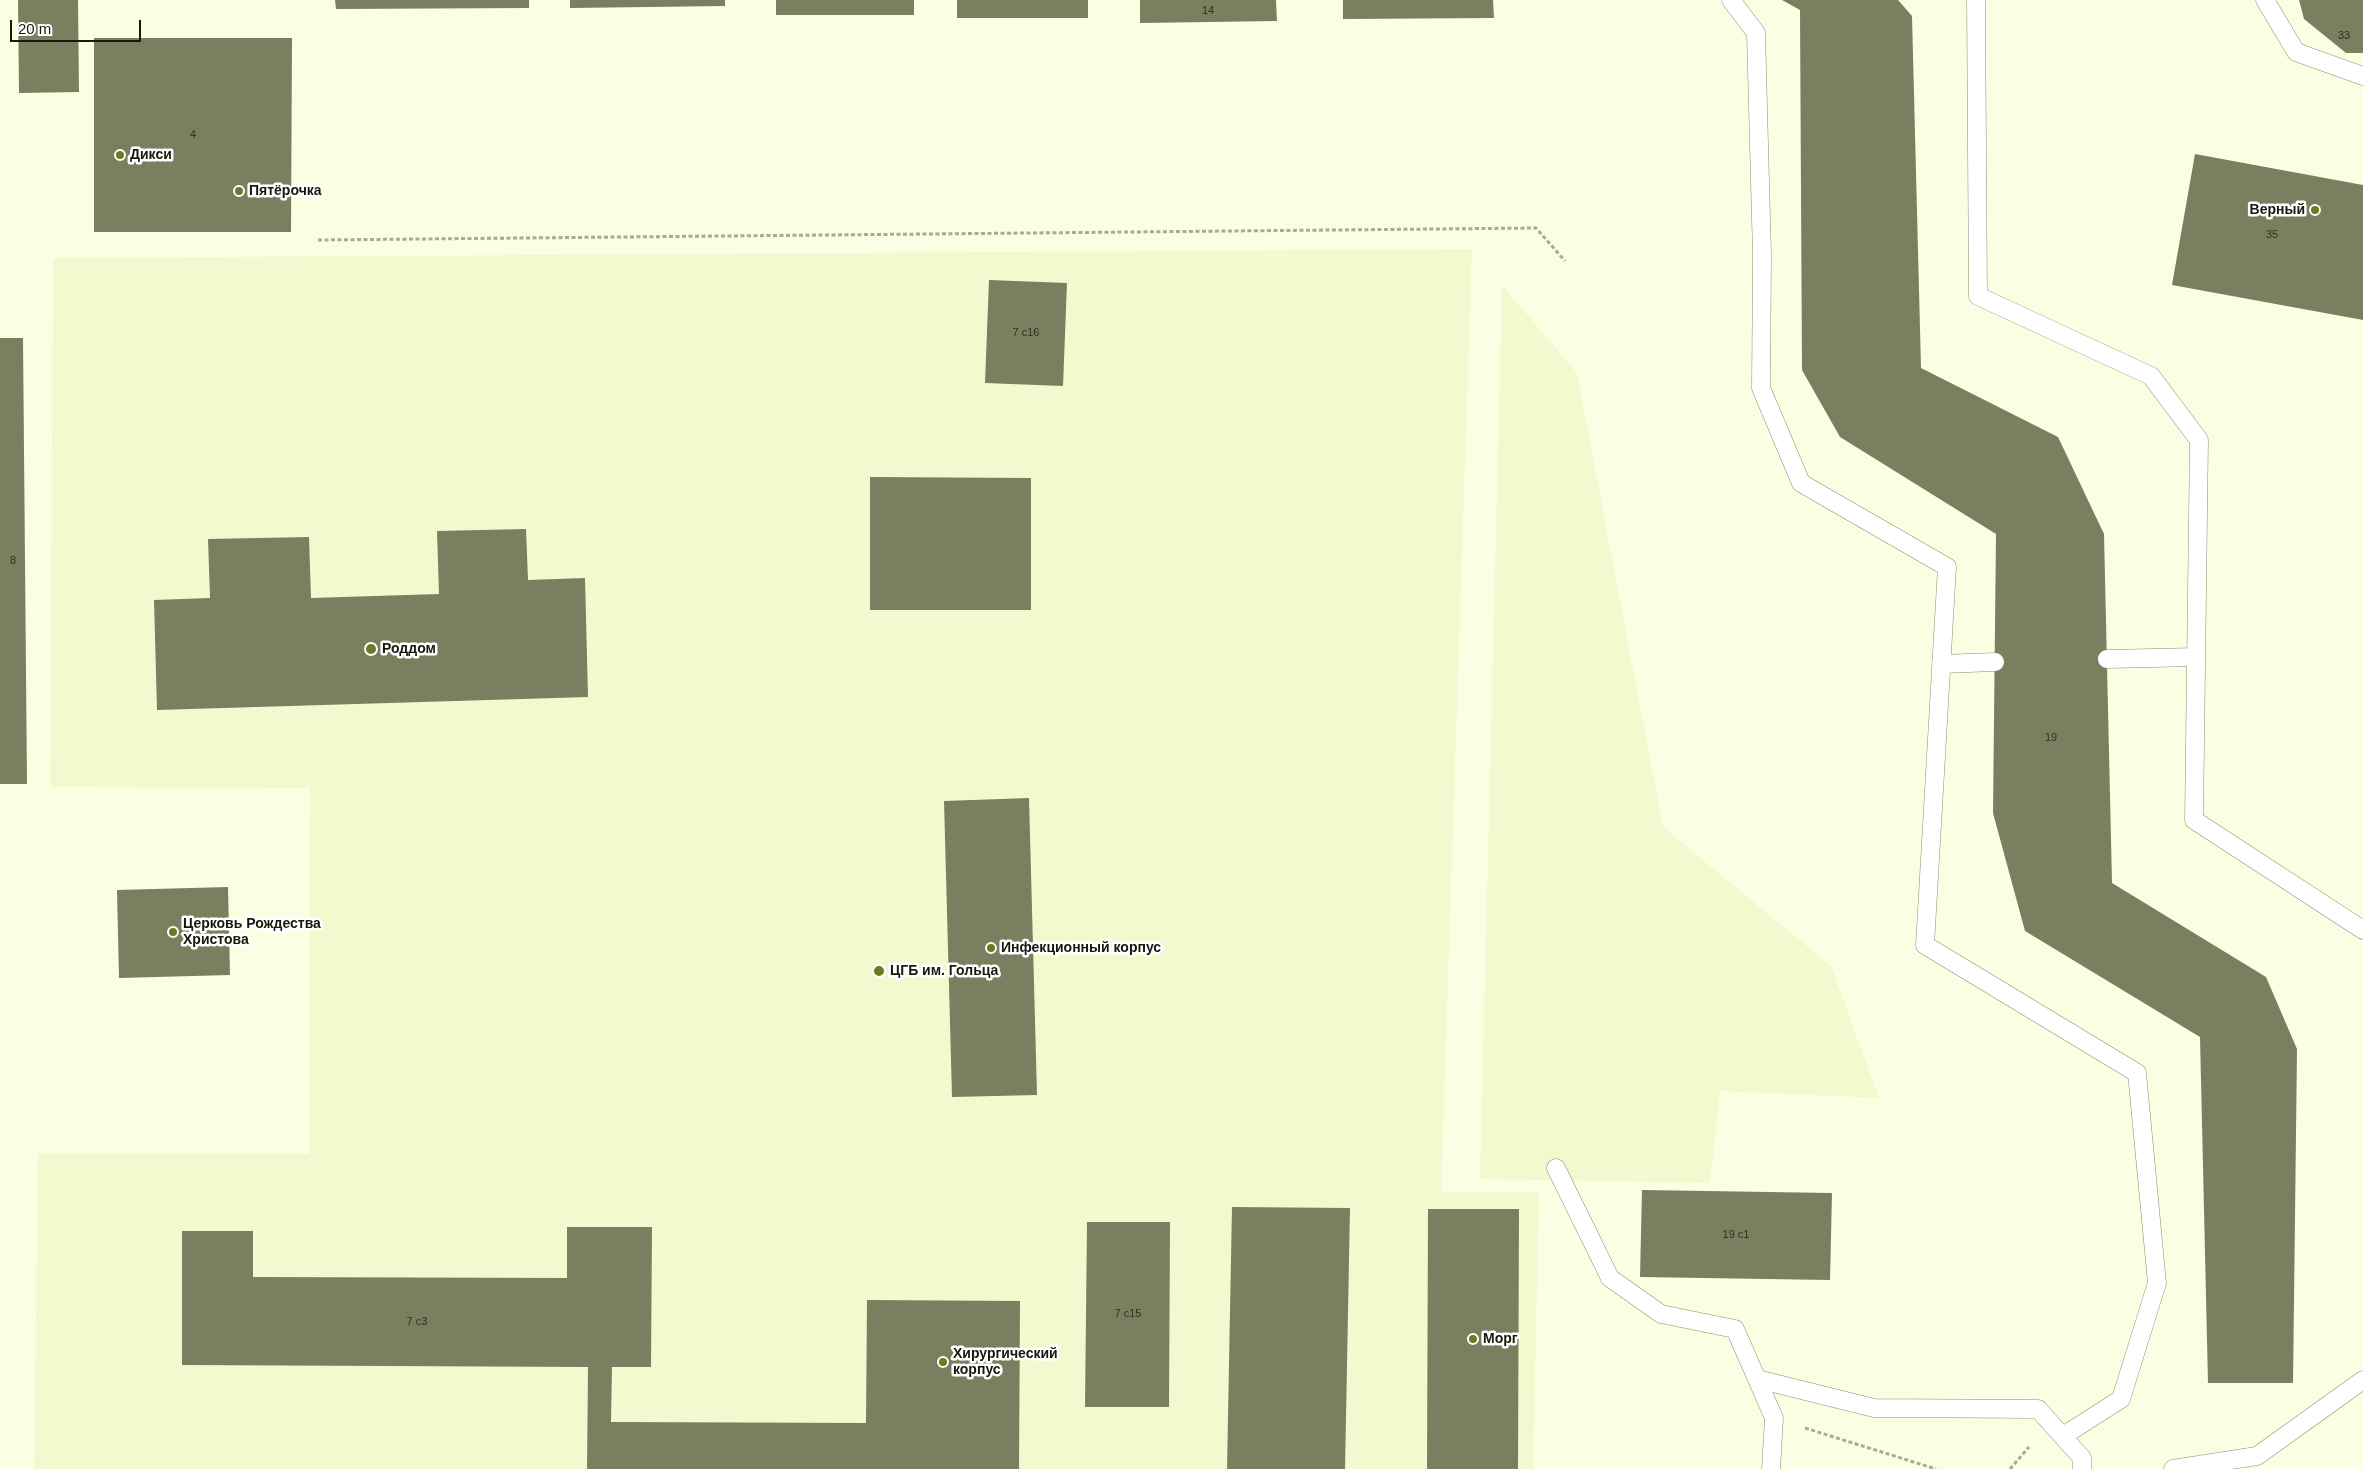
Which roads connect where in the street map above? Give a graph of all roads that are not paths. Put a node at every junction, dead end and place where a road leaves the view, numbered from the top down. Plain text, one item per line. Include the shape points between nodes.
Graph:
1 (1731, 0) edge
2 (1976, 0) edge
3 (2265, 0) edge
4 (2363, 76) edge
5 (2196, 657) junction
6 (2107, 659) dead end
7 (1995, 662) dead end
8 (1942, 664) junction
9 (2363, 930) edge
10 (1556, 1168) dead end
11 (1757, 1379) junction
12 (2363, 1380) edge
13 (2063, 1436) junction
14 (1771, 1469) edge
15 (2082, 1469) edge
16 (2173, 1469) edge

1 - 8 lane via 1756,33 1762,255 1761,388 1801,482 1947,567
2 - 5 lane via 1978,296 2151,376 2198,440
3 - 4 lane via 2296,52
5 - 6 lane
5 - 9 lane via 2194,820
7 - 8 lane
8 - 13 lane via 1925,945 2137,1073 2157,1283 2121,1399
10 - 11 lane via 1610,1278 1661,1314 1735,1329
11 - 13 lane via 1874,1408 2038,1409
11 - 14 lane via 1774,1418
12 - 16 lane via 2257,1456
13 - 15 lane via 2082,1458

